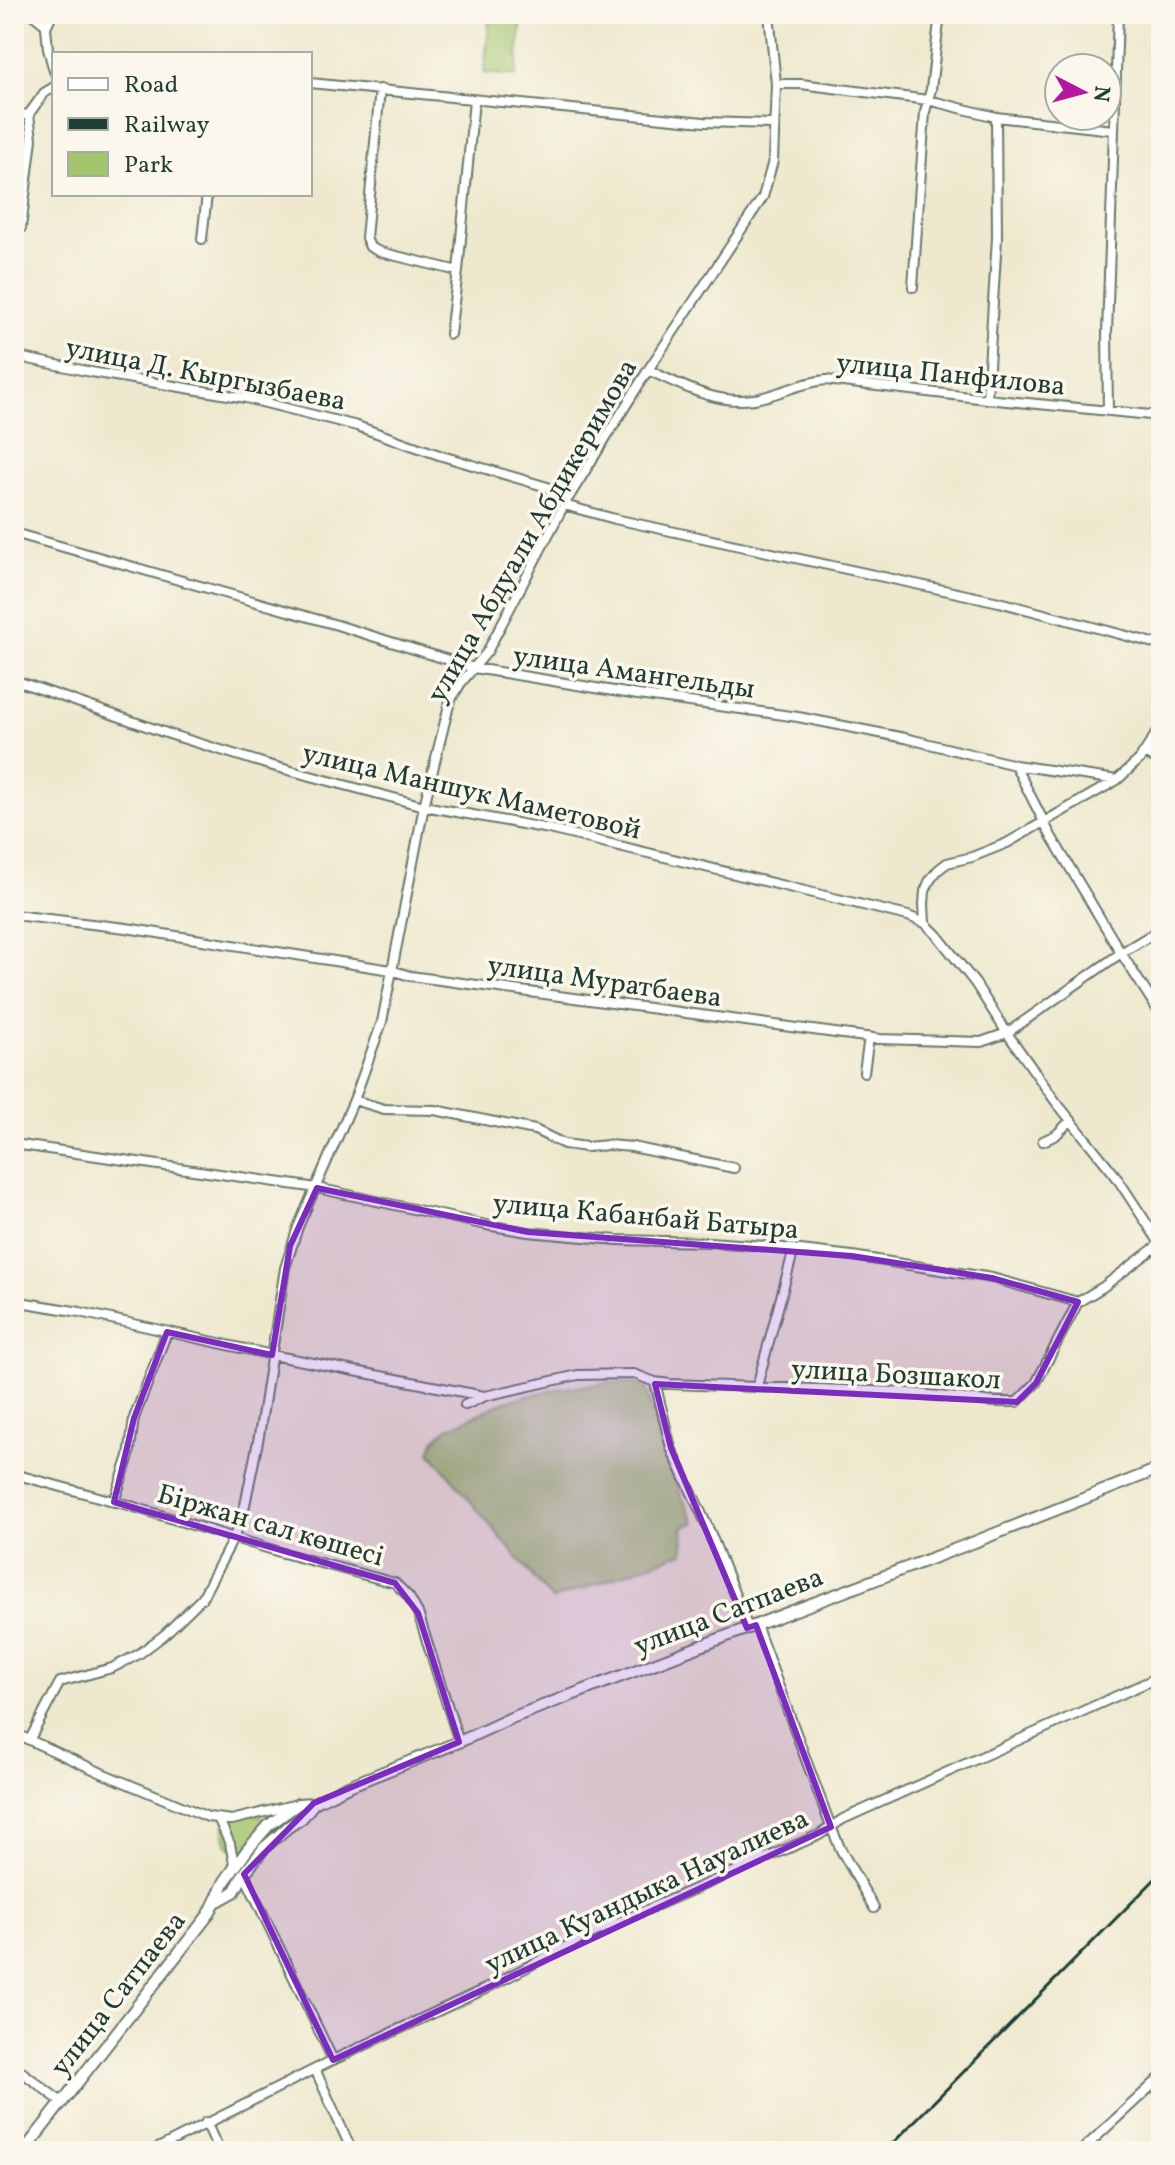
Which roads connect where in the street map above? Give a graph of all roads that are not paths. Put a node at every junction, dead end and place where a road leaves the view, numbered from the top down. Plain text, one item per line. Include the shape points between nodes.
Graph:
1 (32, 14) edge
2 (52, 14) edge
3 (769, 14) edge
4 (940, 14) edge
5 (1118, 14) edge
6 (46, 25) junction
7 (1116, 52) edge
8 (52, 64) edge
9 (312, 83) edge
10 (776, 84) junction
11 (52, 88) edge
12 (380, 89) junction
13 (474, 100) junction
14 (928, 100) junction
15 (29, 114) junction
16 (14, 116) edge
17 (996, 117) junction
18 (1043, 122) edge
19 (774, 124) junction
20 (1113, 132) edge
21 (207, 196) edge
22 (21, 228) dead end
23 (202, 239) dead end
24 (458, 271) junction
25 (913, 287) dead end
26 (450, 334) dead end
27 (14, 356) edge
28 (648, 370) junction
29 (987, 399) junction
30 (1108, 411) junction
31 (1161, 416) edge
32 (571, 494) junction
33 (564, 505) junction
34 (14, 533) edge
35 (1161, 645) edge
36 (474, 668) junction
37 (14, 680) edge
38 (1161, 726) edge
39 (1143, 753) junction
40 (1161, 758) edge
41 (1015, 765) junction
42 (1117, 780) junction
43 (424, 806) junction
44 (1045, 822) junction
45 (14, 915) edge
46 (925, 923) junction
47 (1161, 929) edge
48 (1121, 953) junction
49 (391, 970) junction
50 (1161, 1015) edge
51 (1007, 1033) junction
52 (869, 1037) junction
53 (864, 1072) dead end
54 (354, 1100) junction
55 (1071, 1120) junction
56 (1043, 1141) dead end
57 (14, 1144) edge
58 (734, 1168) dead end
59 (317, 1188) junction
60 (1161, 1244) edge
61 (794, 1249) junction
62 (14, 1301) edge
63 (1078, 1302) junction
64 (167, 1332) junction
65 (272, 1355) junction
66 (655, 1382) junction
67 (757, 1386) junction
68 (485, 1396) junction
69 (465, 1405) dead end
70 (1161, 1468) edge
71 (14, 1474) edge
72 (114, 1502) junction
73 (234, 1537) junction
74 (752, 1627) junction
75 (1161, 1676) edge
76 (14, 1733) edge
77 (30, 1739) junction
78 (459, 1742) junction
79 (314, 1803) junction
80 (298, 1804) junction
81 (219, 1820) junction
82 (831, 1827) junction
83 (239, 1871) junction
84 (874, 1908) dead end
85 (333, 2060) junction
86 (14, 2066) edge
87 (315, 2069) junction
88 (1161, 2077) edge
89 (63, 2103) junction
90 (206, 2122) junction
91 (24, 2151) edge
92 (152, 2151) edge
93 (219, 2151) edge
94 (352, 2151) edge
95 (1081, 2151) edge

1 - 6 street
2 - 6 street
3 - 10 street, улица Абдуали Абдикеримова
4 - 14 street
5 - 7 street
6 - 8 street
9 - 12 street
10 - 14 street
10 - 19 street, улица Абдуали Абдикеримова
11 - 15 street
12 - 13 street
12 - 24 street via 366,238 370,247
13 - 19 street
13 - 24 street
14 - 17 street
14 - 25 street
15 - 16 street
15 - 22 street via 32,139
17 - 18 street
17 - 29 street via 997,238
19 - 28 street, улица Абдуали Абдикеримова via 773,161 763,197
20 - 30 street
21 - 23 street
24 - 26 street
27 - 32 street, улица Д. Кыргызбаева via 246,398 357,426
28 - 29 street, улица Панфилова via 708,396 734,400 826,380
28 - 32 street, улица Абдуали Абдикеримова
29 - 30 street, улица Панфилова
30 - 31 street, улица Панфилова
32 - 33 street, улица Абдуали Абдикеримова
33 - 35 street via 999,602
33 - 36 street, улица Абдуали Абдикеримова
34 - 36 street, улица Амангельды
36 - 41 street, улица Амангельды via 798,717
36 - 43 street, улица Абдуали Абдикеримова via 450,701
37 - 43 street, улица Маншук Маметовой via 269,765
38 - 39 street
39 - 40 street
39 - 42 street
41 - 42 street, улица Амангельды
41 - 44 street
42 - 44 street
43 - 46 street, улица Маншук Маметовой via 549,829
43 - 49 street, улица Абдуали Абдикеримова
44 - 46 street via 938,870 925,891
44 - 48 street
45 - 49 street, улица Муратбаева
46 - 51 street via 975,983
47 - 48 street, улица Муратбаева
48 - 50 street
48 - 51 street, улица Муратбаева
49 - 52 street, улица Муратбаева
49 - 54 street, улица Абдуали Абдикеримова via 382,1022
51 - 52 street, улица Муратбаева via 981,1042
51 - 55 street
52 - 53 street
54 - 58 street via 535,1130 564,1144 632,1147
54 - 59 street, улица Абдуали Абдикеримова
55 - 56 street
55 - 60 street
57 - 59 street, улица Кабанбай Батыра
59 - 61 street, улица Кабанбай Батыра via 528,1232
59 - 65 street, улица Абдуали Абдикеримова via 290,1246
60 - 63 street
61 - 63 street, улица Кабанбай Батыра via 992,1278
61 - 67 street
62 - 64 street
63 - 67 street, улица Бозшакол via 1036,1383 1017,1402
64 - 65 street
64 - 72 street via 134,1418
65 - 68 street
65 - 73 street, улица Абдуали Абдикеримова via 245,1505
66 - 67 street, улица Бозшакол
66 - 68 street, улица Бозшакол via 634,1374 578,1375
66 - 74 street via 671,1448
68 - 69 street
70 - 74 street, улица Сатпаева
71 - 72 street, Біржан сал көшесі
72 - 73 street, Біржан сал көшесі
73 - 77 street, улица Абдуали Абдикеримова via 202,1598 185,1616 139,1654 112,1668 60,1682
73 - 78 street, Біржан сал көшесі via 403,1589 418,1613
74 - 78 street, улица Сатпаева
74 - 82 street
75 - 82 street, улица Куандыка Науалиева
76 - 77 street
77 - 81 street
78 - 79 street, улица Сатпаева
79 - 80 street, улица Сатпаева
79 - 83 street, улица Сатпаева
80 - 81 street
80 - 83 street, улица Сатпаева via 269,1825
81 - 83 street
82 - 84 street
82 - 85 street, улица Куандыка Науалиева via 586,1936
83 - 85 street
83 - 89 street, улица Сатпаева via 225,1881 216,1902
85 - 87 street, улица Куандыка Науалиева
86 - 89 street
87 - 90 street, улица Куандыка Науалиева
87 - 94 street
88 - 95 street
89 - 91 street, улица Сатпаева
90 - 92 street, улица Куандыка Науалиева
90 - 93 street

